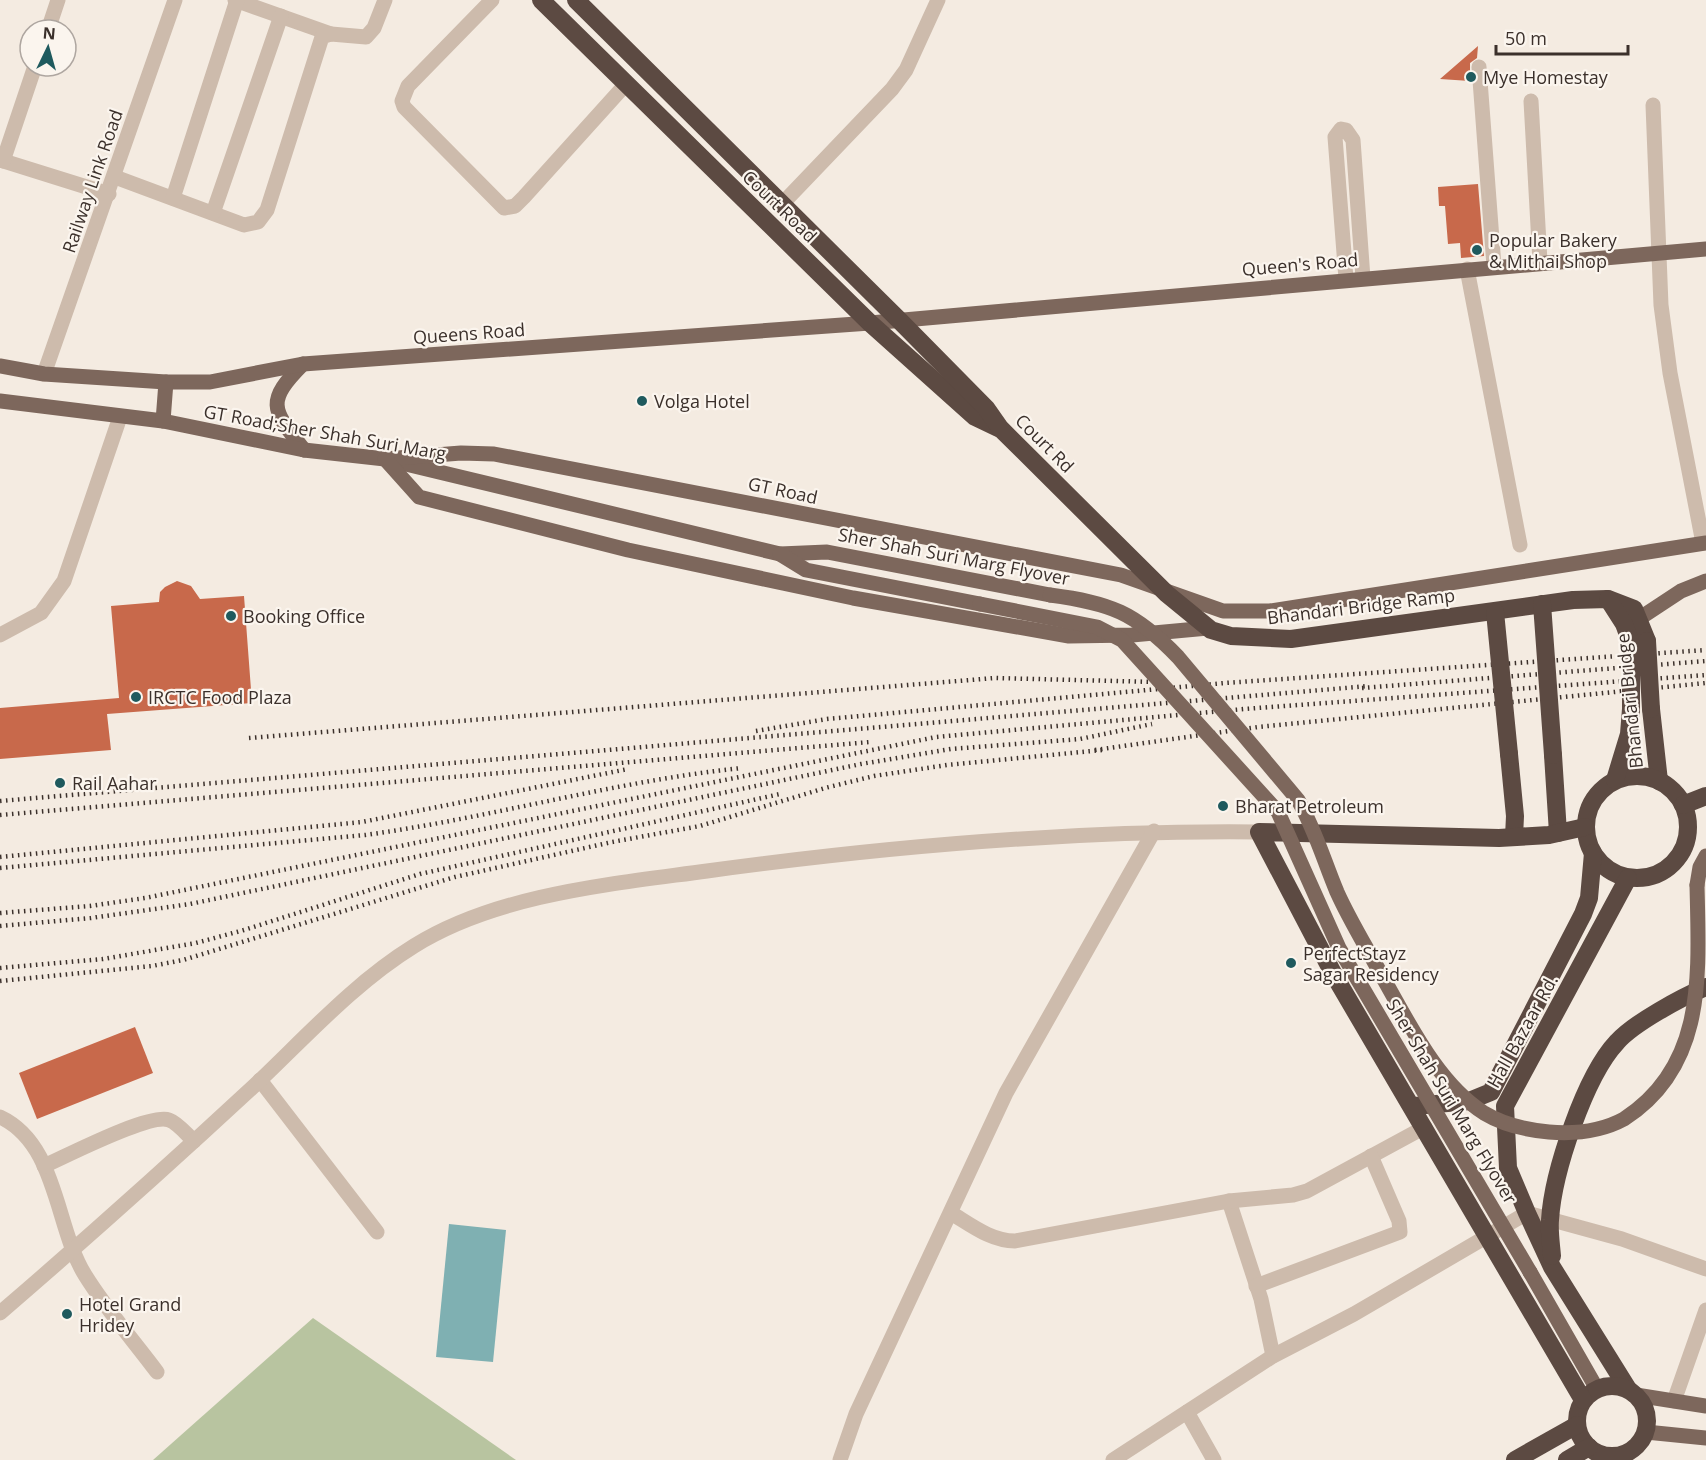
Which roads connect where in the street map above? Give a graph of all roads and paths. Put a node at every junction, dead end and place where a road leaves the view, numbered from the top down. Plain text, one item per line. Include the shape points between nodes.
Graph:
1 (58, 0) edge
2 (175, 0) edge
3 (236, 0) edge
4 (385, 0) edge
5 (492, 0) edge
6 (541, 0) edge
7 (576, 0) edge
8 (938, 0) edge
9 (281, 16) junction
10 (52, 18) edge
11 (332, 33) junction
12 (1479, 67) dead end
13 (32, 78) edge
14 (626, 84) junction
15 (1531, 101) dead end
16 (1653, 105) dead end
17 (2, 160) edge
18 (115, 177) junction
19 (109, 194) junction
20 (173, 198) junction
21 (782, 204) junction
22 (213, 213) junction
23 (1706, 249) edge
24 (1658, 253) junction
25 (1540, 262) junction
26 (1494, 266) junction
27 (1467, 269) junction
28 (1363, 278) junction
29 (1346, 279) junction
30 (898, 319) junction
31 (870, 323) junction
32 (303, 364) junction
33 (0, 366) edge
34 (44, 374) junction
35 (166, 382) junction
36 (0, 401) edge
37 (120, 417) junction
38 (163, 421) junction
39 (1000, 428) junction
40 (304, 450) junction
41 (385, 459) junction
42 (1705, 543) edge
43 (1520, 544) dead end
44 (780, 555) junction
45 (1706, 581) edge
46 (1167, 594) junction
47 (1608, 598) junction
48 (1542, 604) junction
49 (1494, 612) junction
50 (1640, 618) junction
51 (1210, 629) junction
52 (0, 634) edge
53 (1639, 642) junction
54 (1615, 780) junction
55 (1659, 781) junction
56 (1706, 796) edge
57 (1683, 805) junction
58 (1585, 827) junction
59 (1154, 831) junction
60 (1259, 832) junction
61 (1558, 833) junction
62 (1514, 837) junction
63 (1593, 853) junction
64 (1706, 856) edge
65 (1628, 878) junction
66 (1706, 987) edge
67 (260, 1080) junction
68 (1413, 1107) junction
69 (0, 1117) edge
70 (1425, 1127) junction
71 (194, 1141) junction
72 (1371, 1156) junction
73 (44, 1166) junction
74 (1229, 1201) junction
75 (951, 1213) junction
76 (1527, 1213) junction
77 (1550, 1219) junction
78 (377, 1232) dead end
79 (1487, 1235) junction
80 (72, 1250) junction
81 (1552, 1267) junction
82 (1706, 1269) edge
83 (1256, 1286) junction
84 (1706, 1310) edge
85 (0, 1313) edge
86 (1273, 1356) junction
87 (157, 1372) dead end
88 (1632, 1392) junction
89 (1590, 1394) junction
90 (1674, 1401) junction
91 (1706, 1406) edge
92 (1187, 1412) junction
93 (1576, 1425) junction
94 (1646, 1432) junction
95 (1706, 1438) edge
96 (1589, 1448) junction
97 (1616, 1458) edge
98 (840, 1460) edge
99 (1113, 1460) edge
100 (1214, 1460) edge
101 (1515, 1460) edge
102 (1567, 1460) edge

1 - 10 street
2 - 18 street, Railway Link Road
3 - 9 street
3 - 20 street
4 - 11 street via 374,28 366,37
5 - 14 street via 408,86 402,100 404,107 504,208 515,206 524,197
6 - 14 highway, Court Road
7 - 21 highway, Court Road
8 - 21 street via 906,70 892,89
9 - 11 street
9 - 22 street
11 - 22 street via 320,43 262,218 253,225 244,225
12 - 26 street
13 - 17 street
14 - 31 highway, Court Road
15 - 25 street
16 - 24 street
17 - 19 street
18 - 19 street, Railway Link Road
18 - 20 street
19 - 34 street, Railway Link Road
20 - 22 street
21 - 30 highway, Court Road
23 - 24 main road, Queen's Road
24 - 25 main road, Queen's Road
24 - 42 street via 1670,373
25 - 26 main road, Queen's Road
26 - 27 main road, Queen's Road
27 - 28 main road, Queen's Road
27 - 43 street
28 - 29 main road, Queen's Road
28 - 29 street via 1353,140 1341,129 1335,137
29 - 30 main road, Queen's Road
30 - 31 main road, Queens Road
30 - 39 highway, Court Rd via 986,408
31 - 32 main road, Queens Road
31 - 39 highway, Court Road via 975,417
32 - 35 main road, Queens Road via 210,382
32 - 40 main road via 282,385 276,401 281,420
33 - 34 main road
34 - 35 main road, Queens Road
35 - 38 main road
36 - 37 main road, GT Road;Sher Shah Suri Marg
37 - 38 main road, GT Road;Sher Shah Suri Marg
37 - 52 street via 64,581 41,613
38 - 40 main road, GT Road;Sher Shah Suri Marg
39 - 46 highway, Court Rd
40 - 41 main road, GT Road;Sher Shah Suri Marg
41 - 44 main road, GT Road;Sher Shah Suri Marg
41 - 46 main road, GT Road via 494,454 1121,575
41 - 51 main road via 419,497 628,550 842,596 1069,636
42 - 46 main road, GT Road via 1270,612 1223,611
44 - 64 main road, Sher Shah Suri Marg Flyover, bridge via 827,552 1093,601 1129,614 1178,657 1298,800 1358,933 1433,1059 1462,1095 1505,1124 1563,1133 1595,1130 1623,1120 1647,1104 1670,1081 1686,1056 1700,1009 1697,885
44 - 89 main road, Sher Shah Suri Marg Flyover, bridge via 806,570 1097,627 1122,640 1278,812 1339,948 1530,1272
45 - 50 main road via 1681,591
46 - 51 highway, Bhandari Bridge Ramp
47 - 48 highway, Bhandari Bridge Ramp
47 - 50 highway via 1629,605
47 - 53 highway, Bhandari Bridge
48 - 49 highway, Bhandari Bridge Ramp
48 - 61 highway, bridge
49 - 51 highway, Bhandari Bridge Ramp via 1291,639 1231,636
49 - 62 highway, bridge
50 - 53 highway, Bhandari Bridge
53 - 54 highway, Bhandari Bridge, bridge via 1629,734
53 - 55 highway, Bhandari Bridge, bridge via 1652,709
54 - 55 highway via 1645,776
54 - 58 highway via 1590,804
55 - 57 highway
56 - 57 highway
57 - 65 highway via 1689,832 1676,862 1645,879
58 - 61 highway
58 - 63 highway
59 - 60 street
59 - 67 street via 1052,836 785,861 618,883 470,918 417,944 380,969
59 - 75 street via 1006,1093
60 - 62 highway
60 - 68 highway via 1334,975
61 - 62 highway
63 - 65 highway via 1612,873
63 - 68 highway via 1589,898 1491,1092 1469,1101
65 - 76 highway, Hall Bazaar Rd. via 1505,1106 1508,1167
66 - 77 highway via 1678,998 1617,1041 1588,1088 1563,1156
67 - 71 street
67 - 78 street
68 - 70 highway
69 - 73 street via 13,1123 33,1144
70 - 72 street
70 - 79 highway
71 - 73 street via 171,1120 160,1119 132,1127
71 - 80 street
72 - 74 street via 1307,1191
72 - 83 street via 1400,1221 1400,1232
73 - 80 street
74 - 75 street via 1016,1241 983,1233
74 - 83 street
75 - 98 street via 856,1414
76 - 77 street
76 - 79 street
76 - 81 highway, Hall Bazaar Rd.
77 - 81 highway
77 - 82 street
79 - 86 street via 1354,1314
79 - 89 highway
80 - 85 street
80 - 87 street via 85,1275
81 - 88 highway, Hall Bazaar Rd.
83 - 86 street
84 - 90 street
86 - 92 street
88 - 89 highway via 1618,1386
88 - 90 main road
88 - 94 highway via 1644,1406
89 - 93 highway via 1578,1412
90 - 91 main road
92 - 99 street
92 - 100 street
93 - 96 highway
93 - 101 highway
94 - 95 main road
94 - 97 highway via 1634,1448
96 - 97 highway
96 - 102 highway

